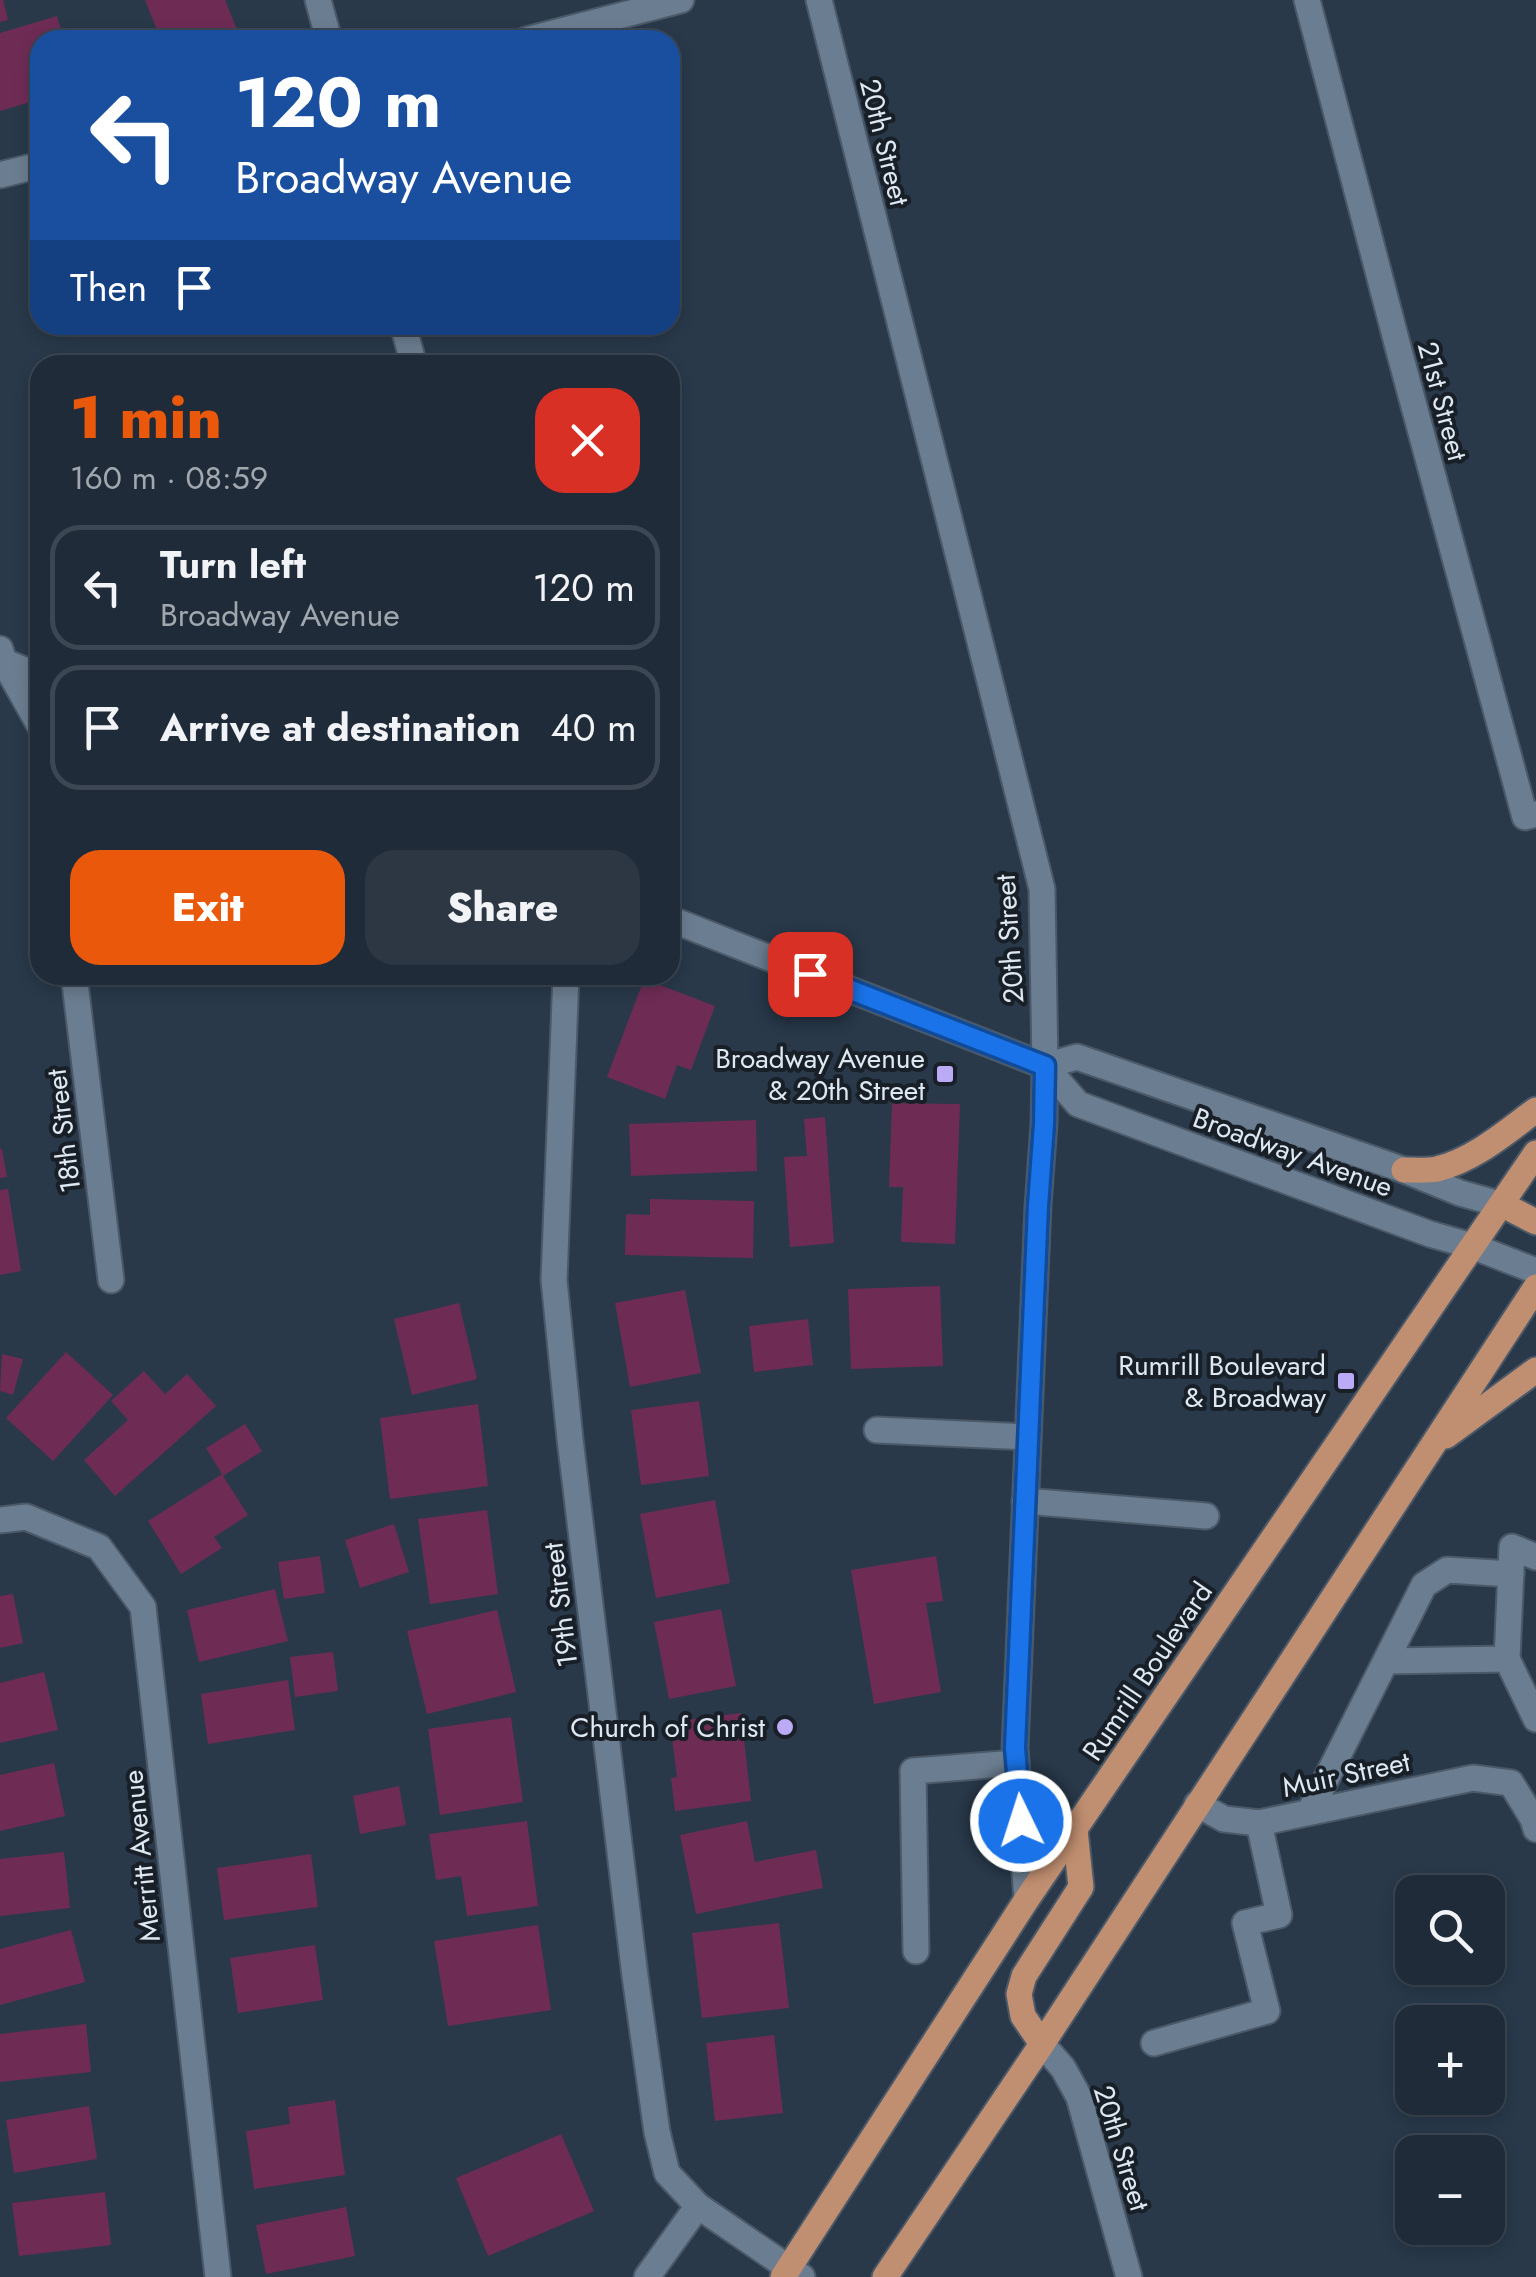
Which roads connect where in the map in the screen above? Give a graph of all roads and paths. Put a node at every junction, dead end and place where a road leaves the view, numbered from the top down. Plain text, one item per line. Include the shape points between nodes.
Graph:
1 (318, 0) edge
2 (681, 0) edge
3 (819, 0) edge
4 (1307, 0) edge
5 (326, 30) edge
6 (565, 30) edge
7 (30, 167) edge
8 (0, 175) edge
9 (1, 657) edge
10 (30, 671) edge
11 (30, 708) edge
12 (1530, 816) edge
13 (680, 923) edge
14 (75, 985) edge
15 (566, 985) edge
16 (1045, 1066) junction
17 (1536, 1110) edge
18 (1536, 1154) edge
19 (1404, 1170) junction
20 (1503, 1205) junction
21 (1536, 1222) edge
22 (1472, 1246) junction
23 (1536, 1270) edge
24 (111, 1280) dead end
25 (1536, 1286) edge
26 (1536, 1370) edge
27 (877, 1430) dead end
28 (1028, 1437) junction
29 (1430, 1448) junction
30 (1026, 1500) junction
31 (1206, 1516) dead end
32 (0, 1520) edge
33 (1536, 1557) edge
34 (1511, 1574) junction
35 (1507, 1659) junction
36 (1386, 1661) junction
37 (1536, 1719) edge
38 (1016, 1763) junction
39 (1197, 1804) junction
40 (1310, 1811) junction
41 (1259, 1823) junction
42 (1536, 1829) edge
43 (1075, 1830) junction
44 (1027, 1899) junction
45 (916, 1951) dead end
46 (1154, 2043) dead end
47 (1042, 2044) junction
48 (698, 2206) junction
49 (792, 2274) edge
50 (218, 2277) edge
51 (648, 2277) edge
52 (885, 2277) edge
53 (1130, 2277) edge

1 - 5 street
2 - 6 street
3 - 16 street, 20th Street via 1042,889
4 - 12 street, 21st Street
7 - 8 street
9 - 10 street
9 - 11 street
13 - 16 street, Broadway Avenue
14 - 24 street, 18th Street
15 - 48 street, 19th Street via 554,1280 570,1439 657,2132 667,2173
16 - 19 street, Broadway Avenue via 1077,1058
16 - 22 street, Broadway Avenue via 1078,1104
16 - 28 street, 20th Street
17 - 19 main road via 1466,1157 1436,1169
18 - 20 main road, Rumrill Boulevard
19 - 20 street, Broadway Avenue
20 - 21 main road, Broadway Avenue
20 - 22 main road, Rumrill Boulevard
22 - 23 street, Broadway Avenue
22 - 43 main road, Rumrill Boulevard
25 - 29 main road
26 - 29 main road
27 - 28 street
28 - 30 street, 20th Street
29 - 39 main road
30 - 31 street
30 - 38 street, 20th Street
32 - 50 street, Merritt Avenue via 26,1517 99,1547 143,1607
33 - 34 street via 1512,1547
34 - 35 street
34 - 36 street via 1447,1570 1424,1585
35 - 36 street
35 - 37 street
36 - 40 street
38 - 44 street, 20th Street
38 - 45 street via 912,1771
39 - 41 street, Muir Street via 1224,1820
39 - 47 main road
40 - 41 street, Muir Street
40 - 42 street, Muir Street via 1473,1778 1511,1783
41 - 46 street via 1279,1915 1245,1924 1267,2010
43 - 44 main road, Rumrill Boulevard
43 - 47 main road via 1080,1887 1018,1994 1023,2016
44 - 49 main road, Rumrill Boulevard
47 - 52 main road
47 - 53 street, 20th Street via 1079,2097
48 - 49 street, 19th Street
48 - 51 street

